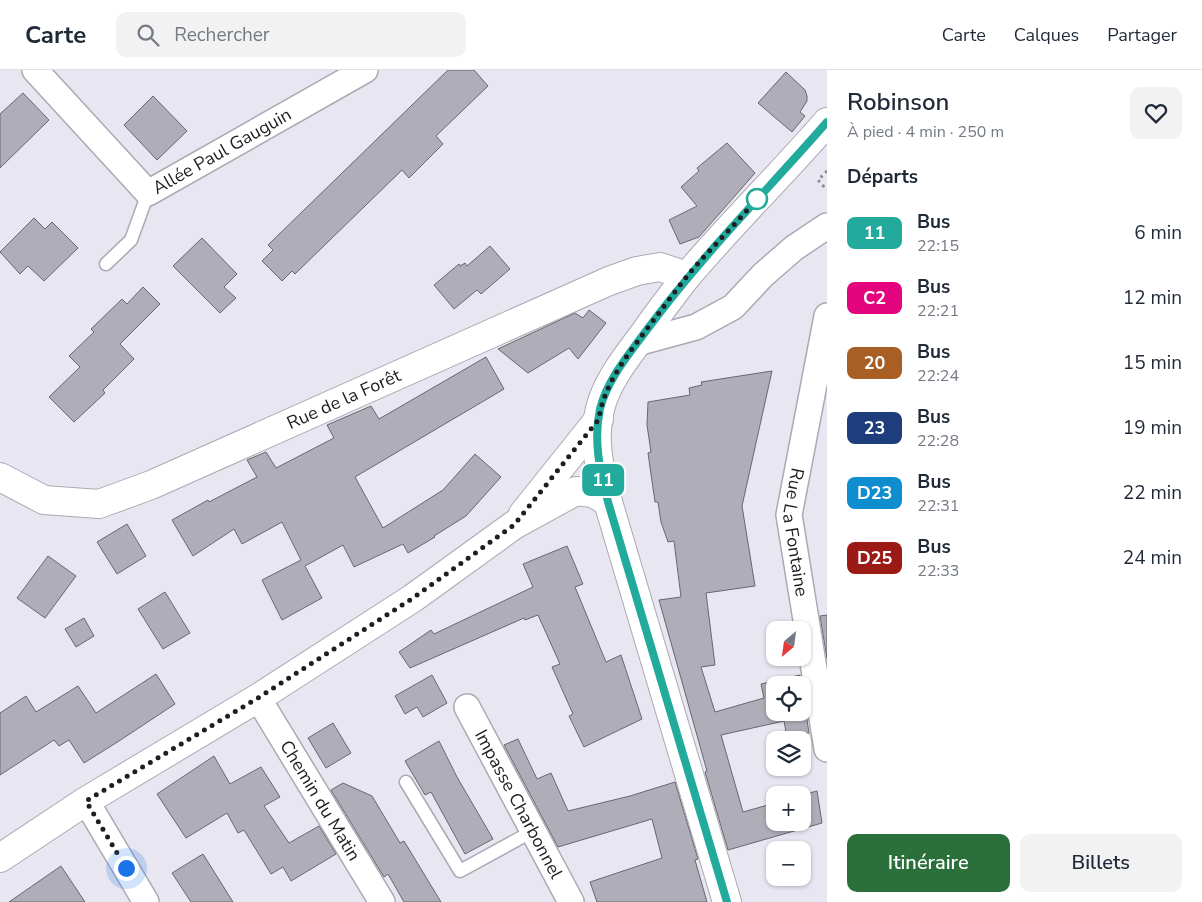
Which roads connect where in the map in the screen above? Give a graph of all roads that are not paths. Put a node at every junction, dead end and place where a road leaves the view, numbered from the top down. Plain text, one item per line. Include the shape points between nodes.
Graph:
1 (34, 70) edge
2 (365, 70) edge
3 (827, 122) edge
4 (148, 193) junction
5 (827, 226) edge
6 (106, 264) dead end
7 (687, 276) junction
8 (826, 324) edge
9 (637, 343) junction
10 (599, 419) junction
11 (0, 476) edge
12 (608, 502) junction
13 (514, 525) junction
14 (258, 698) junction
15 (467, 706) dead end
16 (827, 749) edge
17 (406, 782) dead end
18 (86, 801) junction
19 (533, 831) junction
20 (0, 858) edge
21 (146, 902) edge
22 (382, 902) edge
23 (571, 902) edge
24 (727, 902) edge

1 - 4 street, Allée Paul Gauguin
2 - 4 street, Allée Paul Gauguin
3 - 7 street
4 - 6 lane via 131,240
5 - 9 street via 794,248 763,275 734,307 696,327
7 - 9 street
7 - 11 street, Rue de la Forêt via 660,267 609,281 151,485 99,504 44,500
8 - 16 street, Rue La Fontaine via 789,515
9 - 10 street via 608,389
10 - 12 street via 596,438 598,463
10 - 13 street
12 - 13 street via 593,494 576,491
12 - 24 street
13 - 14 street via 413,598
14 - 18 street
14 - 22 street, Chemin du Matin
15 - 19 street, Impasse Charbonnel
17 - 19 lane via 460,871
18 - 20 street
18 - 21 street
19 - 23 street, Impasse Charbonnel

